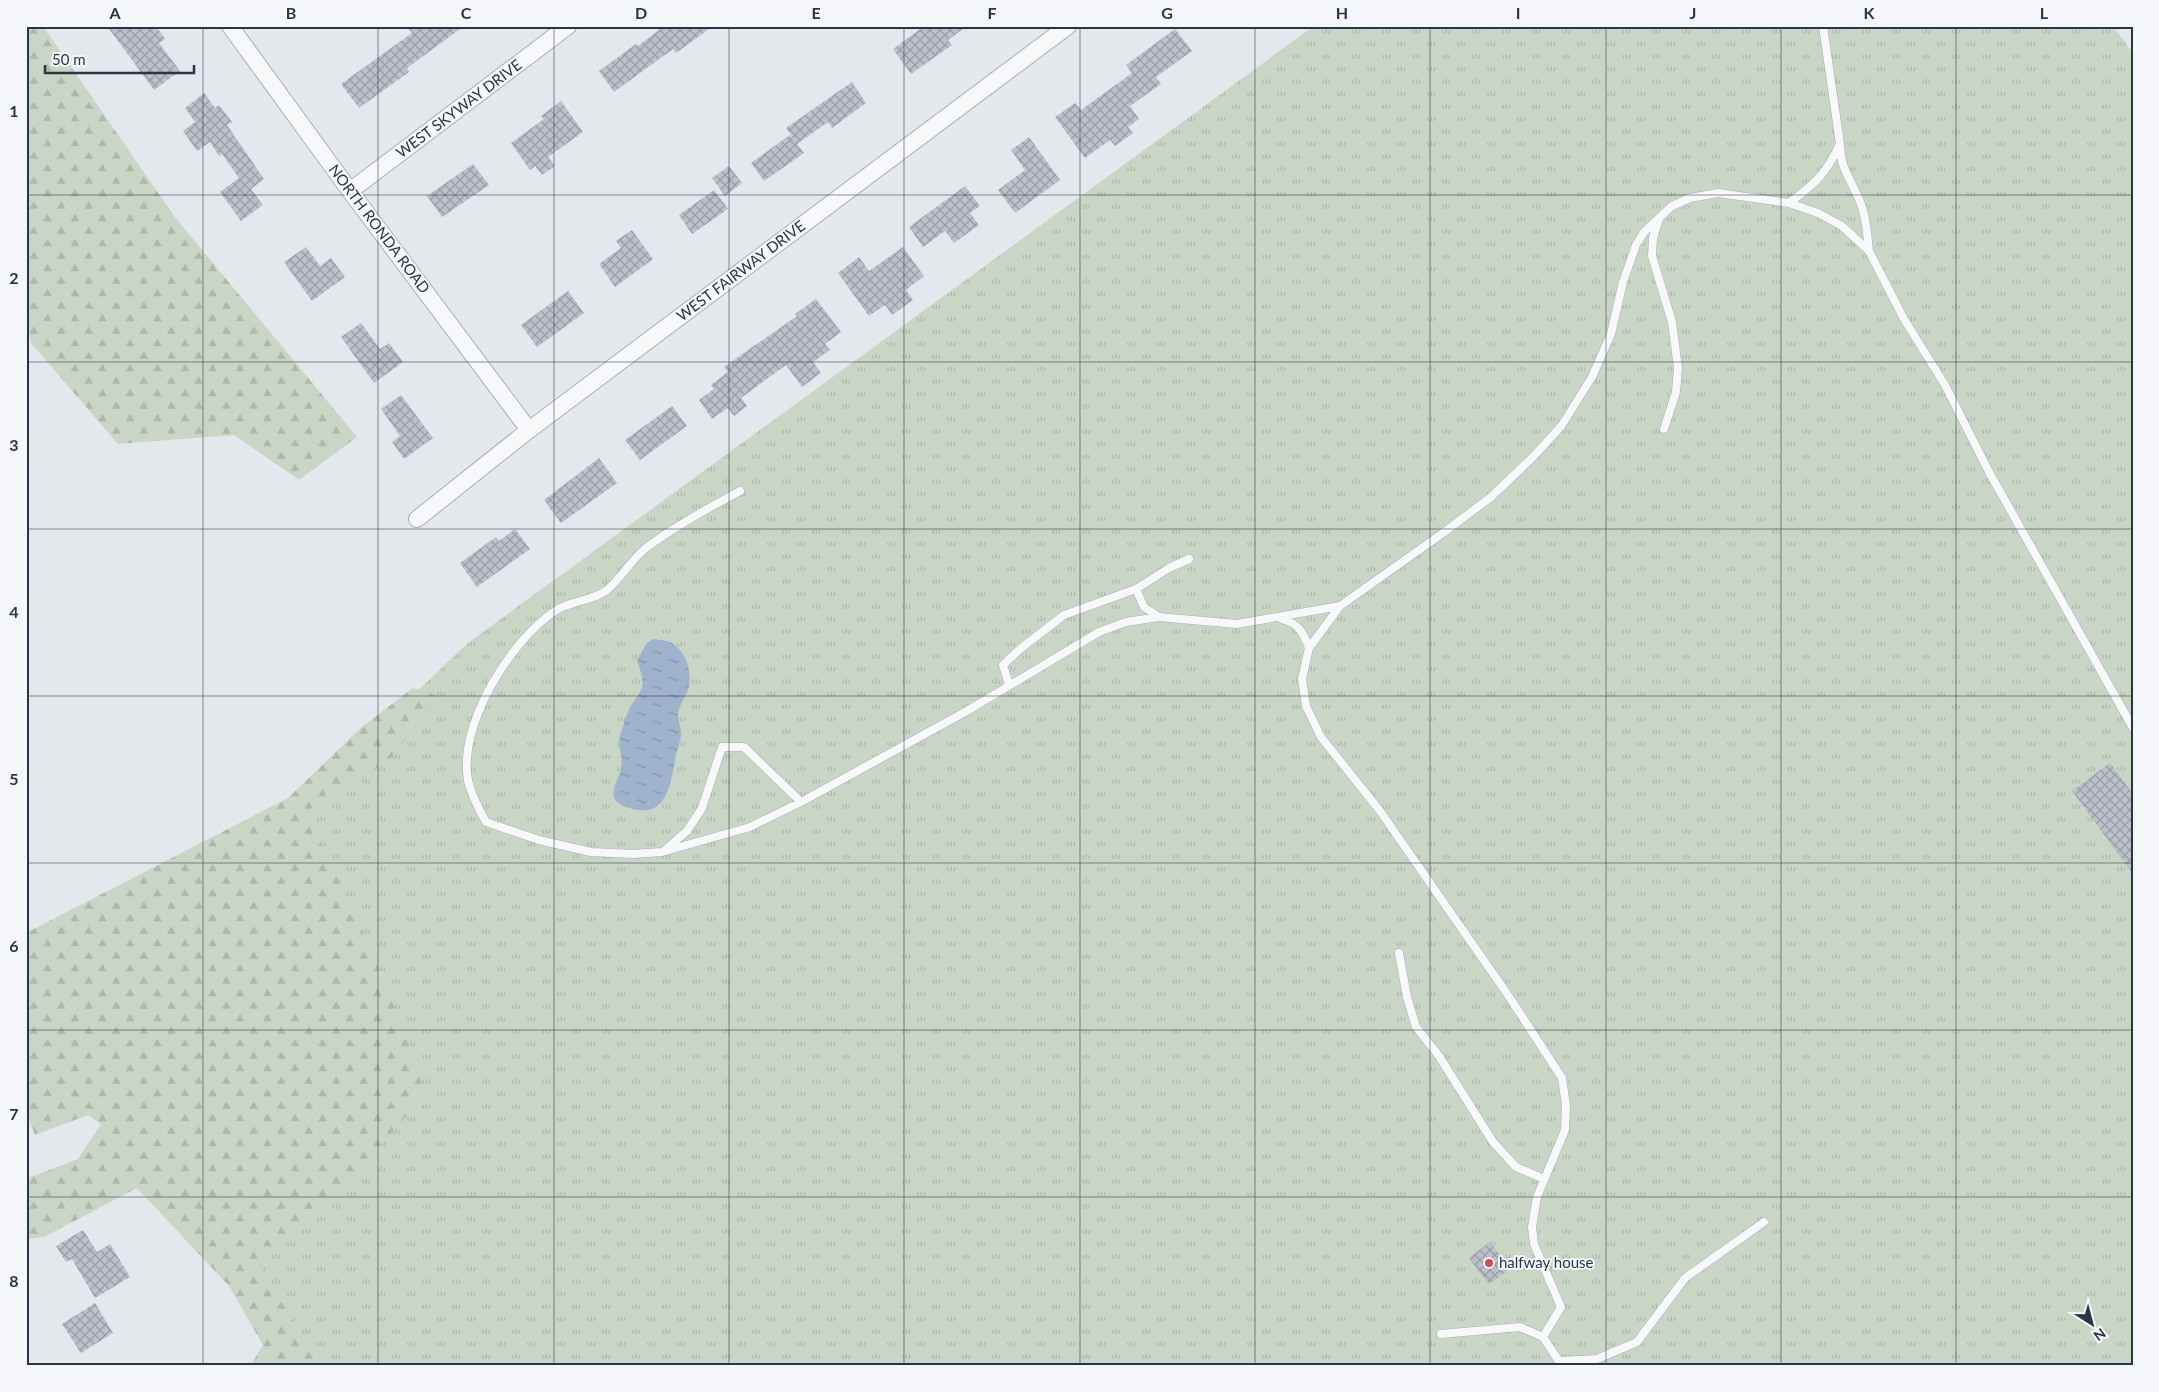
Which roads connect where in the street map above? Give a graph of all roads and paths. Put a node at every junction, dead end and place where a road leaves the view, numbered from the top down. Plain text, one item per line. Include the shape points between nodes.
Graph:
1 (230, 26) edge
2 (568, 26) edge
3 (1068, 26) edge
4 (1823, 26) edge
5 (1840, 144) junction
6 (350, 191) junction
7 (1789, 203) junction
8 (1660, 218) junction
9 (1869, 250) junction
10 (1664, 429) dead end
11 (529, 430) junction
12 (740, 491) dead end
13 (417, 519) dead end
14 (1189, 559) dead end
15 (1136, 589) junction
16 (1340, 606) junction
17 (1159, 617) junction
18 (1279, 618) junction
19 (1310, 648) junction
20 (1009, 685) junction
21 (2133, 728) edge
22 (801, 802) junction
23 (662, 852) junction
24 (1399, 953) dead end
25 (1544, 1179) junction
26 (1764, 1222) dead end
27 (1441, 1334) dead end
28 (1543, 1337) junction
29 (1561, 1364) edge

1 - 6 street, NORTH RONDA ROAD
2 - 6 street, WEST SKYWAY DRIVE
3 - 11 street, WEST FAIRWAY DRIVE
4 - 5 lane
5 - 7 lane via 1815,184
5 - 9 lane via 1841,164 1859,198
6 - 11 street, NORTH RONDA ROAD
7 - 8 lane via 1718,193 1690,198 1672,206
7 - 9 lane via 1842,226
8 - 10 lane via 1653,238 1652,256 1672,322 1678,368 1676,392
8 - 16 lane via 1644,232 1636,245 1623,282 1611,334 1592,378 1562,425 1491,497
9 - 21 lane via 1904,319 1945,385 1989,472
11 - 13 street, WEST FAIRWAY DRIVE
12 - 23 lane via 693,516 644,549 597,597 570,603 554,611 536,627 507,660 482,700 472,732 468,780 486,822 538,840 591,852
14 - 15 lane
15 - 17 lane via 1144,607
15 - 20 lane via 1064,615 1003,665
16 - 18 lane
16 - 19 lane
17 - 18 lane via 1237,624
17 - 20 lane via 1126,622 1098,632
18 - 19 lane via 1302,630
19 - 25 lane via 1302,679 1306,706 1321,737 1380,810 1562,1078 1565,1130
20 - 22 lane
22 - 23 lane via 750,827
22 - 23 lane via 744,746 722,747 702,808 687,831
24 - 25 lane via 1416,1026 1439,1056 1493,1142 1516,1167
25 - 28 lane via 1532,1227 1534,1244 1561,1307
26 - 29 lane via 1685,1278 1637,1342 1597,1359
27 - 28 lane via 1520,1327
28 - 29 lane

